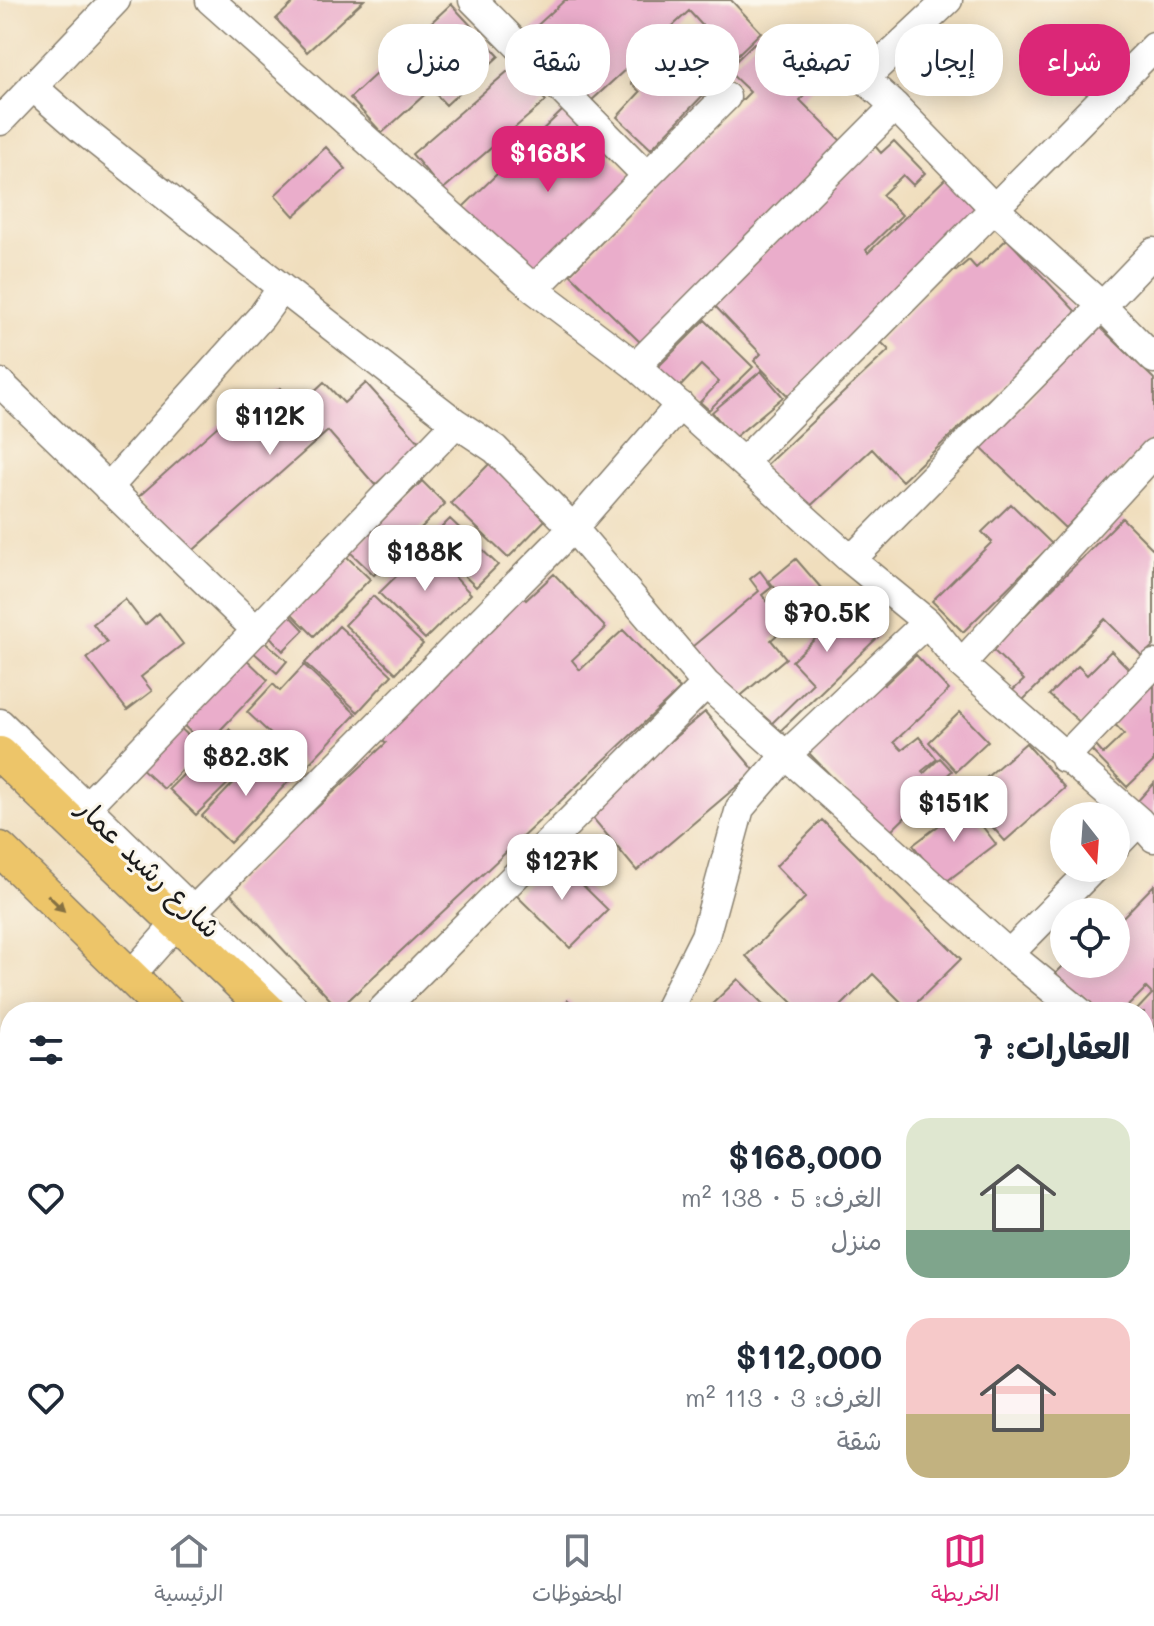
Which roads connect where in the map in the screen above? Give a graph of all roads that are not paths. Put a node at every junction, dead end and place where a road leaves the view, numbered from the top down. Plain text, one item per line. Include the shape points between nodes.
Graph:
1 (116, 0) edge
2 (210, 0) edge
3 (473, 0) edge
4 (948, 0) edge
5 (1154, 47) edge
6 (879, 65) edge
7 (32, 86) junction
8 (879, 92) edge
9 (726, 97) dead end
10 (895, 106) junction
11 (0, 121) edge
12 (647, 176) junction
13 (995, 209) junction
14 (1154, 252) edge
15 (282, 288) junction
16 (534, 289) junction
17 (1102, 306) junction
18 (1154, 359) edge
19 (636, 366) junction
20 (0, 383) edge
21 (680, 405) junction
22 (456, 423) junction
23 (1154, 453) edge
24 (744, 461) junction
25 (108, 488) junction
26 (573, 528) junction
27 (851, 560) junction
28 (927, 622) junction
29 (257, 631) junction
30 (961, 664) junction
31 (1154, 664) edge
32 (706, 684) junction
33 (0, 723) edge
34 (0, 754) edge
35 (785, 756) junction
36 (1064, 758) junction
37 (86, 807) junction
38 (1147, 830) edge
39 (0, 849) edge
40 (1080, 882) edge
41 (185, 917) junction
42 (1009, 954) junction
43 (130, 976) junction
44 (157, 1002) edge
45 (261, 1002) edge
46 (286, 1002) edge
47 (390, 1002) edge
48 (672, 1002) edge
49 (1068, 1002) edge

1 - 7 street
2 - 16 street
3 - 12 street
4 - 6 street
5 - 13 street
7 - 11 street
7 - 15 street
8 - 10 street
9 - 12 street
10 - 13 street
10 - 19 street
12 - 16 street
13 - 17 street
13 - 24 street
14 - 17 street
15 - 22 street
15 - 25 street
16 - 19 street
17 - 18 street
17 - 27 street
19 - 21 street
20 - 25 street
21 - 24 street
21 - 26 street
22 - 26 street via 495,449
22 - 29 street
23 - 30 street
24 - 27 street
25 - 29 street
26 - 32 street
26 - 41 street
27 - 28 street
28 - 30 street
28 - 35 street
29 - 37 street
30 - 36 street
31 - 36 street
32 - 35 street
32 - 47 street
33 - 37 street, شارع رشيد عمار
34 - 41 main road
35 - 42 street
35 - 48 street via 740,808 705,936
36 - 38 street
37 - 41 street, شارع رشيد عمار
39 -> 43 main road
40 - 42 street
41 - 43 street
41 - 45 main road
41 - 46 street, شارع رشيد عمار
42 - 49 street
43 - 44 main road

